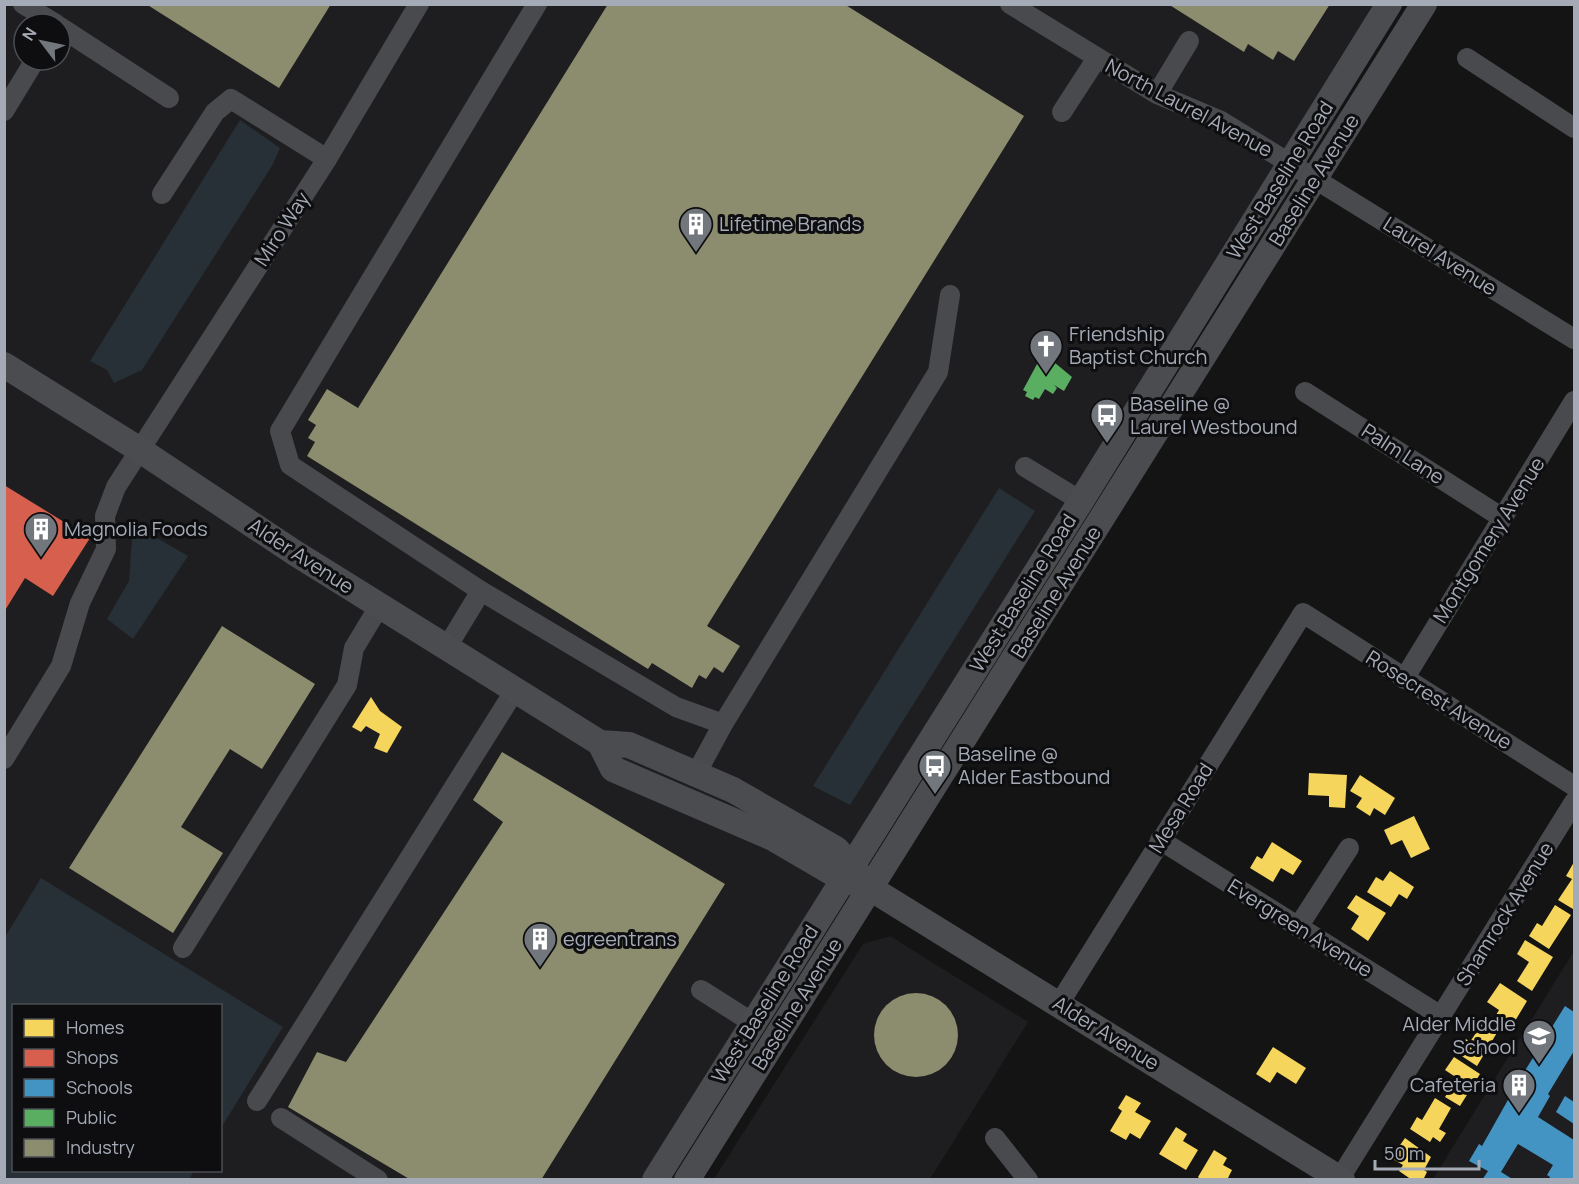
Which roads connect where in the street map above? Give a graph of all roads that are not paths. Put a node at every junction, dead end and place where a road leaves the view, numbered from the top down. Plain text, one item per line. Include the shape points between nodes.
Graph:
1 (23, 4) edge
2 (419, 4) edge
3 (537, 4) edge
4 (1010, 4) edge
5 (1389, 4) edge
6 (1424, 4) edge
7 (36, 12) edge
8 (72, 35) edge
9 (1189, 41) dead end
10 (1097, 58) junction
11 (1467, 58) dead end
12 (28, 72) edge
13 (1157, 94) junction
14 (169, 98) dead end
15 (4, 111) edge
16 (1062, 112) dead end
17 (1575, 128) edge
18 (327, 159) junction
19 (1304, 172) junction
20 (162, 194) dead end
21 (950, 295) dead end
22 (1575, 339) edge
23 (4, 365) edge
24 (1305, 392) dead end
25 (1575, 401) edge
26 (140, 450) junction
27 (1025, 467) dead end
28 (1081, 501) junction
29 (1501, 517) junction
30 (482, 591) junction
31 (380, 605) junction
32 (1303, 613) joint
33 (447, 647) junction
34 (1404, 679) junction
35 (515, 690) junction
36 (723, 723) junction
37 (600, 743) junction
38 (4, 759) edge
39 (696, 774) junction
40 (1575, 786) edge
41 (1575, 802) edge
42 (1160, 840) junction
43 (1349, 848) dead end
44 (848, 873) junction
45 (870, 888) junction
46 (1298, 927) junction
47 (183, 948) dead end
48 (701, 990) dead end
49 (1059, 1004) junction
50 (1441, 1016) junction
51 (753, 1023) junction
52 (257, 1101) dead end
53 (281, 1118) dead end
54 (995, 1138) dead end
55 (378, 1179) edge
56 (655, 1179) edge
57 (687, 1179) edge
58 (1028, 1179) edge
59 (1341, 1179) edge

1 - 7 street
2 - 18 street, Miro Way
3 - 30 street via 280,431 290,465
4 - 10 street, North Laurel Avenue
5 - 19 main road, West Baseline Road
6 - 19 main road, Baseline Avenue
8 - 14 street
9 - 13 street
10 - 13 street, North Laurel Avenue
10 - 16 street
11 - 17 street
12 - 15 street
13 - 19 street, North Laurel Avenue via 1221,121
18 - 20 street via 231,99 215,112
18 - 26 street, Miro Way
19 - 22 street, Laurel Avenue
19 - 28 main road, West Baseline Road
19 - 45 main road, Baseline Avenue
21 - 36 street via 938,372
23 - 26 main road, Alder Avenue
24 - 29 street, Palm Lane
25 - 29 street, Montgomery Avenue
26 - 31 main road, Alder Avenue
26 - 38 street, Miro Way via 116,487 105,516 106,549 81,603 61,666
27 - 28 street
28 - 44 main road, West Baseline Road
29 - 34 street, Montgomery Avenue
30 - 33 street
30 - 36 street via 676,707
31 - 33 main road, Alder Avenue
31 - 47 street via 354,648 346,685
32 - 34 street, Rosecrest Avenue
32 - 42 street, Mesa Road
33 - 35 main road, Alder Avenue
34 - 40 street, Rosecrest Avenue
35 - 37 main road, Alder Avenue
35 - 52 street
36 - 39 street
37 - 39 main road, Alder Avenue via 628,745
37 - 44 main road, Alder Avenue via 613,769
39 - 44 main road, Alder Avenue via 789,820 836,849
41 - 50 street, Shamrock Avenue
42 - 46 street, Evergreen Avenue
42 - 49 street, Mesa Road
43 - 46 street
44 - 45 main road, Alder Avenue
44 - 51 main road, West Baseline Road
45 - 49 main road, Alder Avenue
45 - 57 main road, Baseline Avenue
46 - 50 street, Evergreen Avenue
48 - 51 street
49 - 59 main road, Alder Avenue
50 - 59 street, Shamrock Avenue
51 - 56 main road, West Baseline Road
53 - 55 street
54 - 58 street

